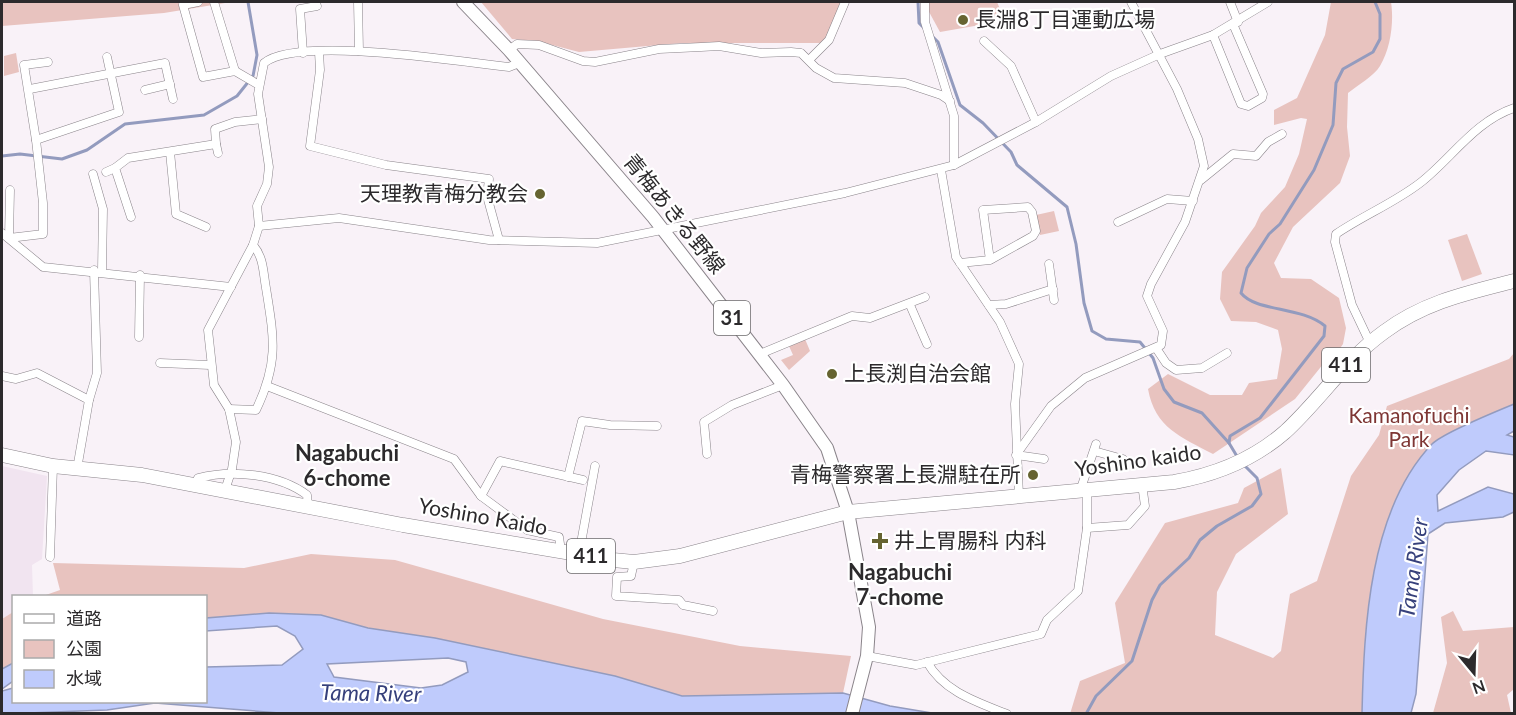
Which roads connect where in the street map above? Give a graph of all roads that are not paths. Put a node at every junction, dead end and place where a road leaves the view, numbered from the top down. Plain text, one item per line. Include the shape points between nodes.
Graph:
1 (198, 2) edge
2 (214, 2) edge
3 (358, 2) edge
4 (463, 2) edge
5 (845, 2) edge
6 (926, 2) edge
7 (1131, 2) edge
8 (1230, 2) edge
9 (1268, 2) edge
10 (317, 6) dead end
11 (1235, 23) junction
12 (1213, 35) junction
13 (984, 41) dead end
14 (509, 50) junction
15 (358, 51) junction
16 (303, 52) junction
17 (319, 52) junction
18 (1160, 54) junction
19 (107, 57) dead end
20 (810, 59) junction
21 (48, 62) dead end
22 (519, 63) junction
23 (235, 70) junction
24 (111, 73) junction
25 (170, 84) junction
26 (257, 84) junction
27 (30, 89) junction
28 (145, 90) dead end
29 (172, 99) dead end
30 (950, 101) junction
31 (1515, 108) edge
32 (262, 119) junction
33 (1036, 122) junction
34 (1282, 134) dead end
35 (36, 140) junction
36 (216, 144) junction
37 (170, 152) junction
38 (218, 153) dead end
39 (954, 165) junction
40 (115, 168) junction
41 (941, 170) junction
42 (106, 172) dead end
43 (93, 174) dead end
44 (1199, 181) junction
45 (10, 190) dead end
46 (1192, 201) junction
47 (137, 204) dead end
48 (129, 207) junction
49 (131, 217) dead end
50 (1118, 222) dead end
51 (259, 226) junction
52 (206, 227) dead end
53 (662, 230) junction
54 (2, 233) edge
55 (9, 238) junction
56 (499, 240) junction
57 (253, 245) junction
58 (990, 260) junction
59 (960, 263) junction
60 (1048, 264) dead end
61 (98, 271) junction
62 (140, 275) junction
63 (1515, 280) edge
64 (231, 287) junction
65 (1053, 290) junction
66 (925, 297) dead end
67 (1054, 300) dead end
68 (910, 305) junction
69 (989, 305) junction
70 (139, 337) dead end
71 (1370, 343) junction
72 (927, 344) dead end
73 (1153, 350) junction
74 (1227, 353) dead end
75 (760, 354) junction
76 (160, 363) dead end
77 (210, 365) junction
78 (2, 376) edge
79 (783, 385) junction
80 (267, 386) junction
81 (89, 400) junction
82 (229, 409) junction
83 (657, 426) dead end
84 (707, 454) dead end
85 (1016, 454) junction
86 (2, 455) edge
87 (1044, 459) dead end
88 (1122, 459) dead end
89 (53, 466) junction
90 (595, 466) dead end
91 (77, 469) junction
92 (228, 475) junction
93 (568, 477) junction
94 (583, 480) dead end
95 (1142, 484) junction
96 (195, 485) junction
97 (225, 490) junction
98 (1083, 490) junction
99 (481, 496) junction
100 (1019, 496) junction
101 (308, 507) junction
102 (848, 512) junction
103 (1087, 528) junction
104 (561, 551) junction
105 (579, 554) junction
106 (50, 557) dead end
107 (634, 562) junction
108 (713, 611) dead end
109 (867, 656) junction
110 (927, 662) junction
111 (852, 714) edge
112 (1007, 714) edge

1 - 23 street via 183,6 202,77
2 - 23 street
3 - 15 street
4 - 14 main road, 青梅あきる野線 / 31
5 - 20 street via 829,40
6 - 30 street via 925,23
7 - 18 street
8 - 11 street
9 - 11 street
10 - 16 street via 300,9
11 - 12 street
11 - 12 street via 1263,94 1248,106 1241,104
12 - 18 street
13 - 33 street via 1011,66
14 - 20 street via 517,44 539,45 583,61 606,62 659,49 719,46 750,52 801,53
14 - 22 main road, 青梅あきる野線 / 31
15 - 17 street
15 - 22 street via 509,67
16 - 17 street
16 - 26 street via 264,63
17 - 56 street via 310,146 386,165 489,179 488,196
18 - 33 street via 1111,76
18 - 44 street via 1202,152 1204,165
19 - 24 street
20 - 30 street via 816,68 834,78 905,83
21 - 27 street via 24,65
22 - 53 main road, 青梅あきる野線 / 31
23 - 26 street
24 - 25 street via 165,63
24 - 27 street
24 - 35 street via 119,112
25 - 28 street
25 - 29 street
26 - 32 street
27 - 35 street
30 - 39 street via 954,116
31 - 71 street via 1477,130 1405,194 1336,234 1352,305
32 - 36 street via 215,129
32 - 51 street via 269,167 267,184 257,206
33 - 39 street
34 - 44 street via 1256,156 1233,154
35 - 55 street via 43,234
36 - 37 street
36 - 38 street
37 - 40 street via 128,158
37 - 52 street via 176,214
39 - 41 street
40 - 42 street
40 - 48 street
41 - 53 street
41 - 59 street
43 - 61 street via 103,209
44 - 46 street
45 - 55 street
46 - 50 street via 1167,199
46 - 73 street via 1149,290 1163,331 1161,345
47 - 48 street
48 - 49 street
51 - 56 street via 339,218
51 - 57 street
53 - 56 street via 597,243
53 - 75 main road, 青梅あきる野線 / 31
54 - 55 street
55 - 61 street via 43,267
57 - 64 street
57 - 80 street via 260,254 273,324
58 - 58 street via 1033,236 1036,231 1028,207 983,210
58 - 59 street
59 - 69 street
60 - 65 street
61 - 62 street
61 - 81 street via 97,373
62 - 64 street
62 - 70 street
63 - 71 highway, Yoshino kaido / 411 via 1431,304
64 - 77 street via 210,322
65 - 67 street
65 - 69 street
66 - 68 street
68 - 72 street
68 - 75 street via 870,318 852,316
69 - 85 street via 1019,364
71 - 95 highway, Yoshino kaido / 411 via 1294,423 1258,452 1228,467 1188,479
73 - 74 street via 1176,370 1202,368
73 - 85 street via 1104,368 1068,392 1051,406
75 - 79 main road, 青梅あきる野線 / 31
76 - 77 street
77 - 82 street via 216,391
78 - 81 street via 16,379 38,373
79 - 84 street via 732,405 704,422
79 - 102 main road, 青梅あきる野線 / 31 via 827,448
80 - 82 street via 255,410
80 - 99 street via 454,459
81 - 91 street
82 - 92 street via 236,442
83 - 93 street via 582,421
85 - 87 street
85 - 100 street
86 - 89 highway, Yoshino Kaido / 411
88 - 98 street via 1095,447
89 - 91 highway, Yoshino Kaido / 411
89 - 106 street
90 - 105 street
91 - 96 highway, Yoshino Kaido / 411
92 - 96 street via 198,478
92 - 97 street
92 - 101 street via 261,476 285,482 308,495
93 - 94 street
93 - 99 street via 500,461
95 - 98 highway, Yoshino kaido / 411
95 - 103 street via 1145,506 1128,525
96 - 97 highway, Yoshino Kaido / 411
97 - 101 highway, Yoshino Kaido / 411
98 - 100 highway, Yoshino kaido / 411
98 - 103 street
99 - 104 street via 527,530 559,537
100 - 102 highway, Yoshino kaido / 411
101 - 104 highway, Yoshino Kaido / 411
102 - 107 highway, Yoshino Kaido / 411 via 680,556
102 - 109 main road, 青梅あきる野線 / 31 via 868,608
103 - 110 street via 1078,591 1047,620 1041,634
104 - 105 highway, Yoshino Kaido / 411
105 - 107 highway, Yoshino Kaido / 411
107 - 108 street via 631,576 617,577 616,596 679,600 682,605
109 - 110 street via 916,665
109 - 111 main road, 青梅あきる野線 / 31
110 - 112 street via 940,680 956,691

